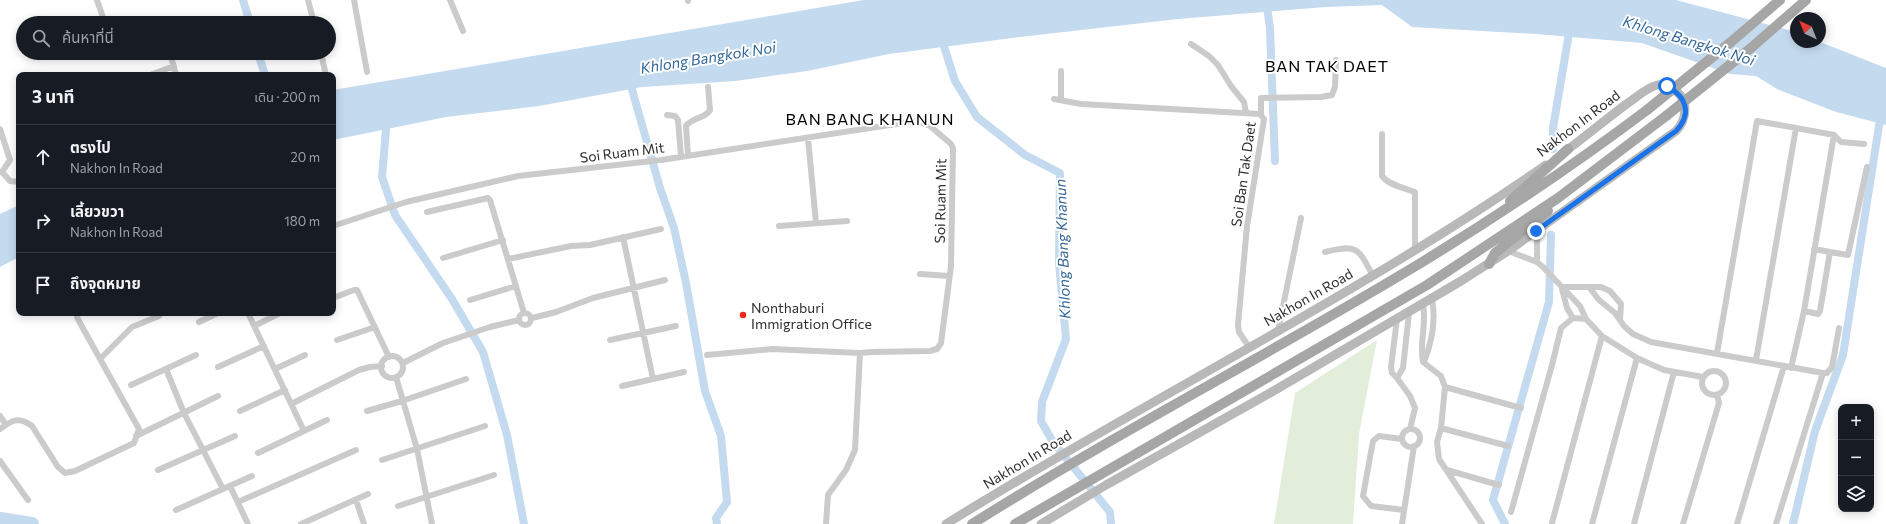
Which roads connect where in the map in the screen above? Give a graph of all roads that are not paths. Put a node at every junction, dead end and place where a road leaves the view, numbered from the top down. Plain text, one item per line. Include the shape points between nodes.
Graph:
1 (97, 0) edge
2 (308, 0) edge
3 (354, 0) edge
4 (450, 0) edge
5 (1780, 0) edge
6 (1806, 0) edge
7 (103, 16) edge
8 (312, 16) edge
9 (462, 31) dead end
10 (1191, 44) dead end
11 (172, 60) edge
12 (323, 60) edge
13 (1336, 60) dead end
14 (174, 66) junction
15 (325, 71) dead end
16 (1061, 71) dead end
17 (158, 72) edge
18 (175, 72) edge
19 (367, 72) dead end
20 (708, 87) dead end
21 (1054, 99) dead end
22 (1061, 100) junction
23 (1246, 113) junction
24 (667, 114) dead end
25 (1261, 114) junction
26 (1796, 128) junction
27 (0, 129) edge
28 (1382, 134) dead end
29 (1834, 135) junction
30 (808, 138) junction
31 (1864, 144) dead end
32 (1568, 149) junction
33 (684, 155) junction
34 (1867, 167) dead end
35 (1, 172) edge
36 (16, 182) edge
37 (1558, 198) junction
38 (427, 212) dead end
39 (1498, 214) junction
40 (1301, 218) dead end
41 (848, 221) dead end
42 (816, 223) junction
43 (336, 225) edge
44 (779, 226) dead end
45 (661, 229) dead end
46 (1536, 231) junction
47 (623, 237) junction
48 (503, 240) junction
49 (1814, 249) junction
50 (1415, 251) junction
51 (1508, 251) junction
52 (1325, 252) dead end
53 (1830, 252) junction
54 (443, 258) dead end
55 (508, 259) junction
56 (1537, 262) junction
57 (1489, 264) junction
58 (920, 274) dead end
59 (950, 276) junction
60 (1373, 276) junction
61 (665, 280) dead end
62 (516, 286) junction
63 (634, 286) junction
64 (1562, 287) junction
65 (1589, 287) junction
66 (336, 297) edge
67 (1432, 299) junction
68 (470, 300) dead end
69 (1423, 304) junction
70 (1804, 311) junction
71 (524, 313) junction
72 (1409, 313) junction
73 (77, 316) edge
74 (159, 316) dead end
75 (212, 316) edge
76 (249, 316) edge
77 (274, 316) edge
78 (532, 318) junction
79 (1573, 318) junction
80 (1397, 319) junction
81 (1586, 319) junction
82 (1620, 319) junction
83 (519, 320) junction
84 (199, 322) dead end
85 (254, 326) junction
86 (676, 326) dead end
87 (376, 327) junction
88 (1840, 328) dead end
89 (1278, 331) junction
90 (644, 333) junction
91 (1602, 336) junction
92 (337, 340) dead end
93 (610, 340) dead end
94 (264, 346) junction
95 (1249, 347) junction
96 (860, 353) junction
97 (1717, 353) junction
98 (196, 355) dead end
99 (305, 355) dead end
100 (707, 355) dead end
101 (389, 357) junction
102 (1637, 358) junction
103 (100, 359) junction
104 (1756, 360) junction
105 (1424, 362) junction
106 (403, 363) junction
107 (382, 366) junction
108 (218, 367) dead end
109 (1788, 367) junction
110 (166, 369) junction
111 (275, 369) junction
112 (684, 372) dead end
113 (1674, 372) junction
114 (1823, 373) junction
115 (396, 377) junction
116 (1703, 377) junction
117 (1397, 378) junction
118 (466, 379) dead end
119 (653, 379) junction
120 (131, 385) dead end
121 (622, 386) dead end
122 (1445, 386) junction
123 (285, 390) junction
124 (1717, 395) junction
125 (218, 396) dead end
126 (402, 401) junction
127 (291, 404) junction
128 (1521, 408) dead end
129 (240, 411) dead end
130 (367, 411) dead end
131 (184, 413) junction
132 (0, 416) edge
133 (327, 420) dead end
134 (485, 426) dead end
135 (3, 427) edge
136 (1441, 428) junction
137 (1410, 429) junction
138 (304, 431) junction
139 (136, 436) junction
140 (235, 436) dead end
141 (1402, 439) junction
142 (1414, 446) junction
143 (1508, 446) dead end
144 (417, 449) junction
145 (356, 450) dead end
146 (202, 451) junction
147 (258, 453) dead end
148 (382, 460) dead end
149 (0, 461) edge
150 (158, 470) dead end
151 (1447, 470) junction
152 (494, 475) dead end
153 (252, 476) dead end
154 (1499, 485) dead end
155 (230, 486) junction
156 (223, 489) junction
157 (368, 494) dead end
158 (427, 497) junction
159 (28, 500) dead end
160 (356, 500) junction
161 (238, 502) junction
162 (398, 506) dead end
163 (176, 510) dead end
164 (1404, 510) junction
165 (1511, 512) dead end
166 (1552, 523) dead end
167 (248, 524) edge
168 (301, 524) edge
169 (364, 524) edge
170 (432, 524) edge
171 (826, 524) edge
172 (946, 524) edge
173 (972, 524) edge
174 (1015, 524) edge
175 (1041, 524) edge
176 (1402, 524) edge
177 (1482, 524) edge
178 (1592, 524) edge
179 (1634, 524) edge
180 (1683, 524) edge
181 (1737, 524) edge
182 (1776, 524) edge

1 - 7 street
2 - 8 street
3 - 19 street
4 - 9 street
5 - 39 main road, Nakhon In Road, bridge via 1647,110
6 - 37 main road, bridge via 1666,116
10 - 23 street via 1218,65 1244,102
11 - 14 street
12 - 15 street
13 - 25 street via 1335,87 1332,95 1261,98
14 - 17 street
14 - 18 street
16 - 22 street
20 - 33 street via 709,113 686,126
21 - 22 street, Soi Ban Tak Daet
22 - 23 street, Soi Ban Tak Daet via 1081,104
23 - 25 street, Soi Ban Tak Daet
24 - 33 street via 675,116 678,120
25 - 95 street, Soi Ban Tak Daet via 1264,118 1247,226 1238,325 1239,332
26 - 29 street
26 - 97 street via 1757,120
26 - 104 street
27 - 35 street via 10,160
28 - 50 street via 1382,176 1388,182 1415,192
29 - 31 street via 1841,142
29 - 49 street
30 - 33 street, Soi Ruam Mit
30 - 42 street
30 - 59 street, Soi Ruam Mit via 916,121 930,126 951,144 953,148
32 - 39 main road
32 - 46 main road, Nakhon In Road via 1638,96 1658,85 1675,90 1685,105 1684,121 1676,131
32 - 50 main road, Nakhon In Road
33 - 43 street, Soi Ruam Mit via 661,160 518,176 406,202
34 - 53 street via 1848,255
35 - 36 street via 10,181
37 - 57 main road via 1545,215 1495,253
37 - 174 main road via 1427,285
38 - 48 street via 488,198
39 - 173 main road, Nakhon In Road via 1420,263 1061,469
40 - 89 street
41 - 42 street
42 - 44 street
45 - 47 street
46 - 51 main road, Nakhon In Road
46 - 56 street
47 - 55 street
47 - 63 street
48 - 54 street
48 - 55 street
49 - 53 street
49 - 70 street
50 - 60 main road, Nakhon In Road
51 - 56 street
51 - 57 main road, Nakhon In Road
52 - 60 street via 1357,249
53 - 70 street via 1820,312 1816,314
55 - 62 street
56 - 64 street
57 - 67 main road, Nakhon In Road
58 - 59 street
59 - 96 street, Soi Ruam Mit via 941,343 937,349 930,352
60 - 89 main road, Nakhon In Road
61 - 63 street
62 - 68 street
62 - 71 street
63 - 78 street
63 - 90 street
64 - 65 street
64 - 79 street via 1567,308
64 - 81 street via 1580,306
65 - 82 street
65 - 82 street via 1601,287 1614,295 1621,304
66 - 87 street via 357,290
67 - 69 main road, Nakhon In Road
67 - 105 street via 1434,311 1430,345
69 - 72 main road, Nakhon In Road
69 - 105 street via 1425,316 1421,346
70 - 109 street
71 - 78 street
71 - 83 street
72 - 80 main road, Nakhon In Road
72 - 117 street via 1403,368
73 - 103 street
74 - 103 street via 132,327
75 - 84 street
76 - 85 street
77 - 85 street
78 - 83 street via 526,325
79 - 81 street
79 - 165 street via 1561,328
80 - 117 street via 1391,367
80 - 175 main road, Nakhon In Road
81 - 91 street
82 - 97 street via 1633,334 1658,344
83 - 106 street via 443,343
85 - 94 street
86 - 90 street
87 - 92 street
87 - 101 street
88 - 114 street via 1832,367 1827,373
89 - 95 main road, Nakhon In Road
90 - 93 street
90 - 119 street
91 - 102 street
91 - 166 street
94 - 108 street
94 - 111 street
95 - 172 main road, Nakhon In Road via 1054,458
96 - 100 street via 772,349
96 - 171 street via 855,450 846,470 828,495
97 - 104 street
98 - 110 street
99 - 111 street
101 - 106 street via 397,357
101 - 107 street
102 - 113 street
102 - 178 street
103 - 139 street via 139,429
104 - 109 street
105 - 122 street via 1441,376
106 - 115 street via 402,371
107 - 115 street via 384,374
107 - 127 street via 359,370
109 - 114 street
109 - 181 street
110 - 120 street
110 - 131 street
111 - 123 street
112 - 119 street
113 - 116 street
113 - 179 street
114 - 182 street
115 - 126 street
116 - 124 street via 1702,383 1706,391
116 - 124 street via 1711,371 1722,373 1726,383 1722,392
117 - 137 street via 1415,408
118 - 126 street
119 - 121 street
122 - 128 street
122 - 136 street
123 - 127 street
123 - 129 street
124 - 180 street via 1719,402
125 - 131 street
126 - 130 street
126 - 144 street
127 - 138 street
131 - 139 street
131 - 146 street
132 - 135 street
133 - 138 street
134 - 144 street
135 - 139 street via 16,419 32,426 58,467 65,473 75,471 134,443
136 - 143 street
136 - 151 street via 1437,442 1439,459
137 - 141 street via 1403,433
137 - 142 street via 1418,432 1420,437
138 - 147 street
140 - 146 street
141 - 142 street via 1406,446
141 - 164 street via 1379,436 1373,441 1363,496 1371,506
142 - 164 street
144 - 148 street
144 - 158 street
145 - 161 street
146 - 150 street
146 - 156 street
149 - 159 street
151 - 154 street
151 - 177 street
152 - 158 street
153 - 155 street
155 - 156 street
155 - 161 street
156 - 163 street
157 - 160 street
158 - 162 street
158 - 170 street
160 - 168 street
160 - 169 street
161 - 167 street
164 - 176 street

